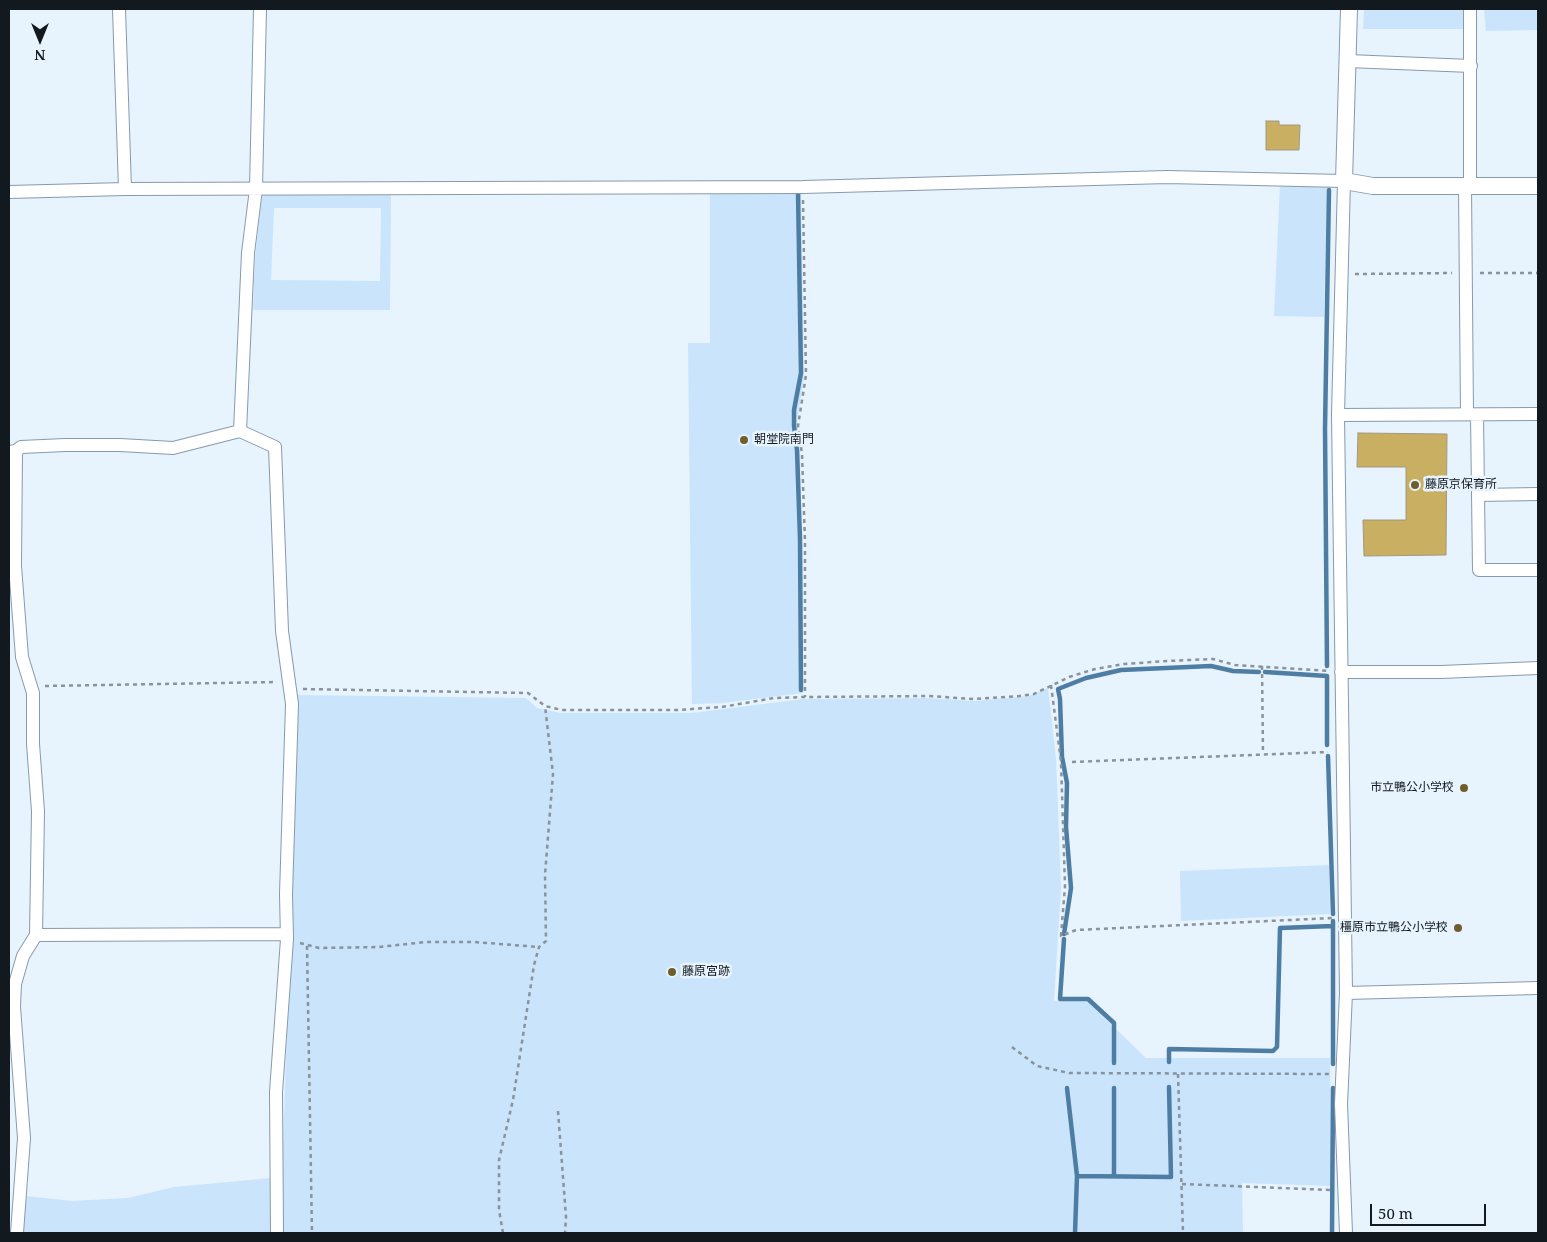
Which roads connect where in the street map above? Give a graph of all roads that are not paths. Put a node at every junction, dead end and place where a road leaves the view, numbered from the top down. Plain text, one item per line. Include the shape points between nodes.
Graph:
1 (119, 9) edge
2 (260, 9) edge
3 (1349, 9) edge
4 (1470, 9) edge
5 (1348, 61) junction
6 (1472, 66) junction
7 (1344, 182) junction
8 (1468, 186) junction
9 (1538, 186) edge
10 (256, 189) junction
11 (125, 190) junction
12 (9, 192) edge
13 (1472, 414) junction
14 (1538, 414) edge
15 (1338, 415) junction
16 (240, 431) junction
17 (12, 452) edge
18 (1538, 494) edge
19 (1478, 495) junction
20 (12, 566) edge
21 (1538, 570) edge
22 (1538, 668) edge
23 (1341, 672) junction
24 (36, 935) junction
25 (287, 936) junction
26 (1538, 988) edge
27 (1346, 993) junction
28 (17, 1233) edge
29 (277, 1233) edge
30 (1346, 1233) edge

1 - 11 street
2 - 10 street
3 - 5 street
4 - 6 street
5 - 6 street
5 - 7 street
6 - 8 street
7 - 8 street via 1373,186
7 - 10 street via 1167,177 803,187
7 - 15 street
8 - 9 street
8 - 13 street via 1465,273
10 - 11 street
10 - 16 street via 248,253
11 - 12 street
13 - 14 street
13 - 15 street
13 - 19 street
15 - 23 street
16 - 17 street via 173,448 64,445 22,447
16 - 25 street via 275,447 279,578 292,704
17 - 20 street
18 - 19 street
19 - 21 street via 1479,570
20 - 24 street via 22,657 32,686 38,811
22 - 23 street
23 - 27 street
24 - 25 street
24 - 28 street via 23,956 15,984 24,1138
25 - 29 street via 276,1092
26 - 27 street
27 - 30 street via 1341,1074

